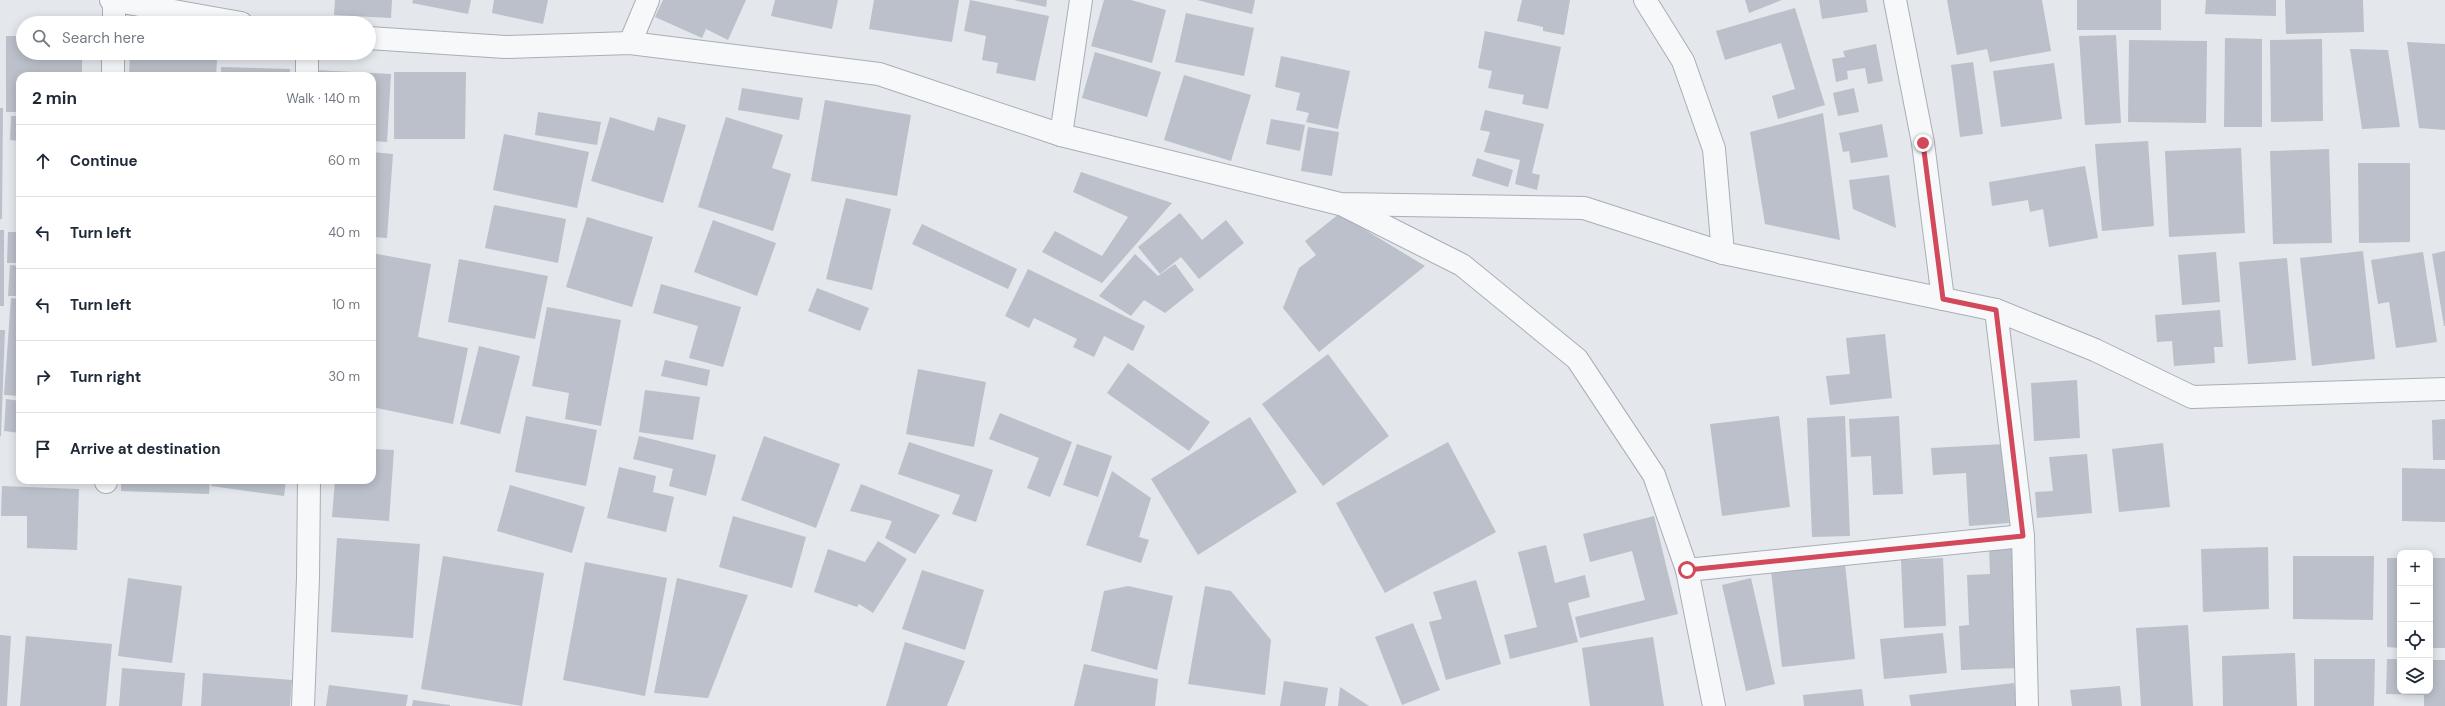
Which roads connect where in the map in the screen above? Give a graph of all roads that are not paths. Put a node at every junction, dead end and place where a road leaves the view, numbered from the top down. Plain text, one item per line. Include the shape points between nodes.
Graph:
1 (648, 0) edge
2 (1081, 0) edge
3 (1645, 0) edge
4 (1895, 0) edge
5 (112, 1) edge
6 (113, 16) edge
7 (200, 16) edge
8 (376, 38) edge
9 (630, 43) junction
10 (114, 60) edge
11 (306, 60) edge
12 (113, 72) edge
13 (307, 72) edge
14 (1061, 135) junction
15 (1340, 204) junction
16 (1723, 253) junction
17 (1943, 299) junction
18 (1996, 310) junction
19 (2445, 389) edge
20 (309, 484) edge
21 (2023, 536) junction
22 (1687, 570) junction
23 (303, 706) edge
24 (1714, 706) edge
25 (2027, 706) edge

1 - 9 street
2 - 14 street
3 - 16 street via 1684,61 1714,149
4 - 17 street via 1923,143
5 - 6 street
5 - 7 street
8 - 9 street via 505,47
9 - 14 street via 879,74
10 - 12 street
11 - 13 street
14 - 15 street
15 - 16 street via 1584,208
15 - 22 street via 1462,264 1577,359 1654,475
16 - 17 street
17 - 18 street
18 - 19 street via 2095,350 2192,397
18 - 21 street
20 - 23 street
21 - 22 street
21 - 25 street
22 - 24 street

